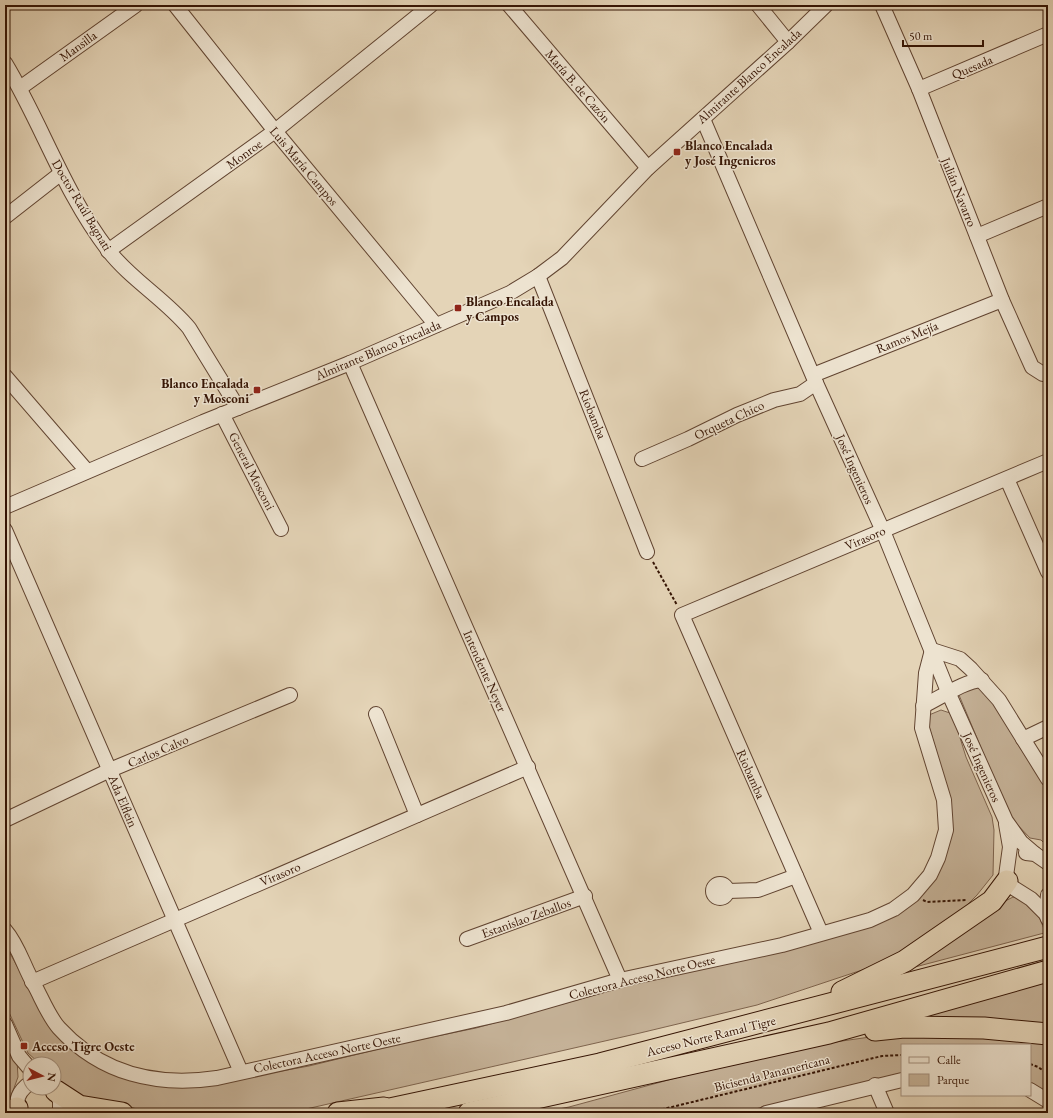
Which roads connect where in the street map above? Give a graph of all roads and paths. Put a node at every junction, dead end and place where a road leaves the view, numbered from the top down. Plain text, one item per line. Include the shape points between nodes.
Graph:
1 (136, 5) edge
2 (175, 5) edge
3 (431, 5) edge
4 (509, 5) edge
5 (758, 5) edge
6 (826, 5) edge
7 (882, 5) edge
8 (1048, 34) edge
9 (788, 42) junction
10 (5, 62) edge
11 (20, 88) junction
12 (919, 90) junction
13 (702, 119) junction
14 (275, 131) junction
15 (648, 168) junction
16 (60, 174) junction
17 (1048, 206) edge
18 (5, 217) edge
19 (977, 236) junction
20 (108, 251) junction
21 (538, 276) junction
22 (1002, 300) junction
23 (436, 325) junction
24 (350, 362) junction
25 (1045, 374) edge
26 (5, 376) edge
27 (815, 379) junction
28 (238, 408) junction
29 (222, 414) junction
30 (642, 459) dead end
31 (1048, 461) edge
32 (87, 471) junction
33 (1007, 479) junction
34 (5, 507) edge
35 (281, 529) dead end
36 (5, 530) edge
37 (883, 531) junction
38 (647, 552) joint
39 (1048, 572) edge
40 (682, 615) junction
41 (932, 650) junction
42 (982, 680) junction
43 (949, 694) junction
44 (290, 695) dead end
45 (923, 706) junction
46 (376, 714) dead end
47 (1048, 727) edge
48 (1023, 739) junction
49 (528, 767) junction
50 (110, 770) junction
51 (1048, 779) edge
52 (417, 815) junction
53 (5, 820) edge
54 (1006, 821) junction
55 (1035, 854) junction
56 (1048, 863) edge
57 (1007, 874) junction
58 (796, 876) junction
59 (728, 891) dead end
60 (913, 895) junction
61 (1048, 895) edge
62 (585, 896) junction
63 (971, 900) dead end
64 (1047, 917) edge
65 (174, 920) junction
66 (5, 930) edge
67 (821, 932) junction
68 (467, 939) dead end
69 (1048, 947) edge
70 (1048, 971) edge
71 (620, 980) junction
72 (32, 982) junction
73 (779, 1019) junction
74 (5, 1024) edge
75 (829, 1033) junction
76 (1048, 1034) edge
77 (901, 1055) edge
78 (19, 1056) junction
79 (22, 1060) edge
80 (1031, 1064) edge
81 (241, 1072) junction
82 (1048, 1074) edge
83 (901, 1080) edge
84 (875, 1085) junction
85 (1031, 1091) edge
86 (62, 1095) edge
87 (58, 1096) edge
88 (21, 1101) edge
89 (1048, 1101) edge
90 (405, 1106) junction
91 (60, 1113) edge
92 (122, 1113) edge
93 (338, 1113) edge
94 (371, 1113) edge
95 (469, 1113) edge
96 (647, 1113) edge
97 (766, 1113) edge
98 (887, 1113) edge

1 - 11 street, Mansilla
2 - 14 street, Luis María Campos
3 - 14 street, Monroe
4 - 15 street, María B. de Cazón
5 - 9 street
6 - 9 street, Almirante Blanco Encalada
7 - 12 street, Julián Navarro
8 - 12 street, Quesada
9 - 13 street, Almirante Blanco Encalada
10 - 11 street, Doctor Raúl Bagnati
11 - 16 street, Doctor Raúl Bagnati
12 - 19 street, Julián Navarro
13 - 15 street, Almirante Blanco Encalada
13 - 27 street, José Ingenieros
14 - 20 street, Monroe
14 - 23 street, Luis María Campos
15 - 21 street, Almirante Blanco Encalada via 562,258
16 - 18 street
16 - 20 street, Doctor Raúl Bagnati
17 - 19 street
19 - 22 street, Julián Navarro
20 - 28 street, Doctor Raúl Bagnati via 180,317
21 - 23 street, Almirante Blanco Encalada via 510,293
21 - 38 street, Riobamba
22 - 25 street, Julián Navarro via 1032,367
22 - 27 street, Ramos Mejía
23 - 24 street, Almirante Blanco Encalada
24 - 28 street, Almirante Blanco Encalada
24 - 49 street, Intendente Neyer
26 - 32 street
27 - 30 street, Orqueta Chico via 800,394 774,400 737,415
27 - 37 street, José Ingenieros
28 - 29 street, Almirante Blanco Encalada
29 - 32 street, Almirante Blanco Encalada
29 - 35 street, General Mosconi
31 - 33 street, Virasoro
32 - 34 street, Almirante Blanco Encalada
33 - 37 street, Virasoro
33 - 39 street
36 - 50 street, Ada Elflein
37 - 40 street, Virasoro
37 - 41 street, José Ingenieros
38 - 40 path
40 - 58 street, Riobamba
41 - 42 street via 960,659
41 - 43 street, José Ingenieros
41 - 45 street, Colectora Acceso Norte Oeste via 926,673
42 - 43 street via 964,684
42 - 48 street via 999,700
43 - 45 street
43 - 54 street, José Ingenieros
44 - 50 street, Carlos Calvo
45 - 60 street, Colectora Acceso Norte Oeste via 922,728 944,800 946,830 936,864
46 - 52 street
47 - 48 street
48 - 51 street
49 - 52 street, Virasoro
49 - 62 street, Intendente Neyer
50 - 53 street, Carlos Calvo
50 - 65 street, Ada Elflein
52 - 65 street, Virasoro
54 - 55 street, José Ingenieros via 1021,842
54 - 57 street, José Ingenieros via 1010,847
55 - 56 street, José Ingenieros
55 - 57 street via 1025,852 1016,855
57 - 64 street via 1012,887 1031,899
57 - 73 highway via 992,901 905,961 858,985
58 - 59 street via 758,890
58 - 67 street, Riobamba
60 - 63 path via 927,902
60 - 67 street, Colectora Acceso Norte Oeste via 894,909 870,920
61 - 64 street
62 - 68 street, Estanislao Zeballos
62 - 71 street, Intendente Neyer
65 - 72 street, Virasoro
65 - 81 street, Ada Elflein
66 - 72 street, Colectora Acceso Norte Oeste via 11,937
67 - 71 street, Colectora Acceso Norte Oeste via 782,945
69 - 73 highway, Acceso Norte Ramal Tigre
70 - 75 highway, Acceso Norte Ramal Tigre
71 - 81 street, Colectora Acceso Norte Oeste via 506,1013
72 - 81 street, Colectora Acceso Norte Oeste via 58,1027 96,1058 125,1072 155,1080 192,1082
73 - 90 highway, Acceso Norte Ramal Tigre via 600,1064
74 - 78 street
75 - 76 highway via 904,1027 984,1028
75 - 95 highway, Acceso Norte Ramal Tigre
77 - 96 path, Bicisenda Panamericana via 882,1056
78 - 79 street
78 - 88 street
80 - 82 path
83 - 84 street
84 - 97 street
84 - 98 street
85 - 89 street
86 - 92 highway via 79,1106
87 - 91 street
90 - 93 highway
90 - 94 highway, Acceso Norte Ramal Tigre

